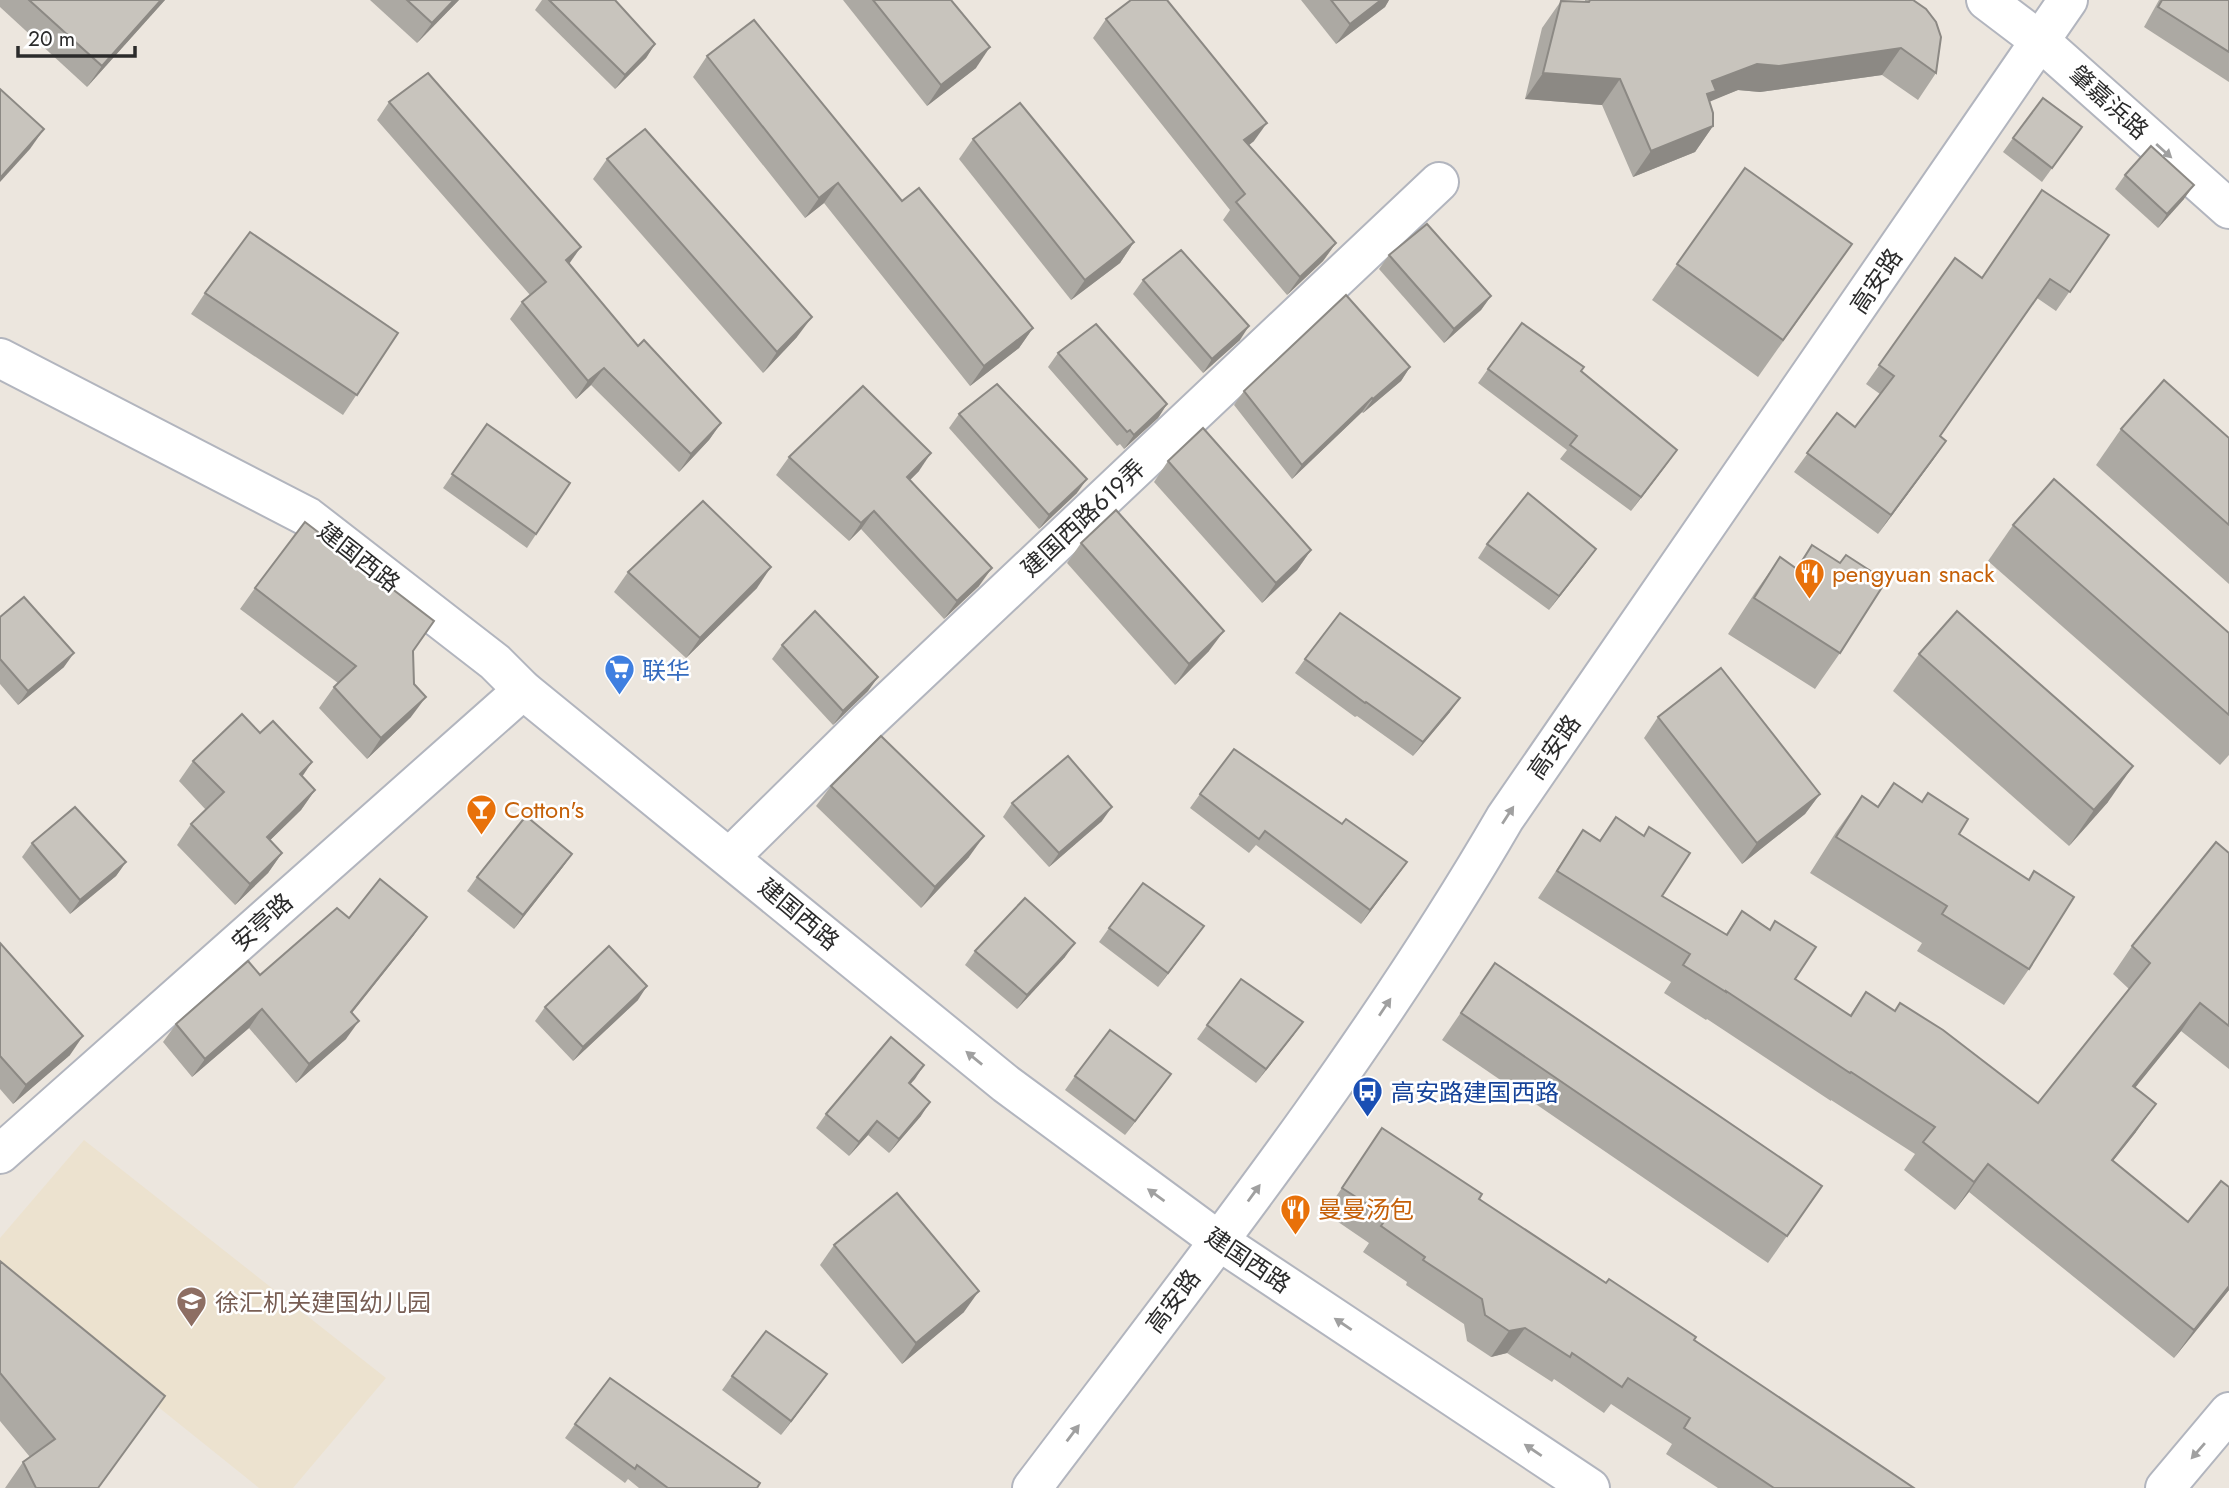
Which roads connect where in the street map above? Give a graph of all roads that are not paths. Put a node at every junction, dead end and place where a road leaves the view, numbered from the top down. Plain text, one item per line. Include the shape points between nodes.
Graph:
1 (1986, 0) edge
2 (2068, 0) edge
3 (2040, 41) junction
4 (1439, 182) dead end
5 (2229, 209) edge
6 (0, 358) edge
7 (523, 690) junction
8 (730, 857) junction
9 (0, 1154) edge
10 (1219, 1241) junction
11 (2229, 1412) edge
12 (1032, 1488) edge
13 (1590, 1488) edge
14 (2165, 1488) edge

1 - 3 street, 肇嘉浜路
2 - 3 street, 高安路
3 -> 5 street, 肇嘉浜路
10 -> 3 street, 高安路 via 1328,1092 1456,902 1505,818
4 - 8 street, 建国西路619弄
6 - 7 street, 建国西路 via 308,517 495,662
7 - 8 street, 建国西路
7 - 9 street, 安亭路
10 -> 8 street, 建国西路 via 1006,1084
12 -> 10 street, 高安路
13 -> 10 street, 建国西路
11 -> 14 street

